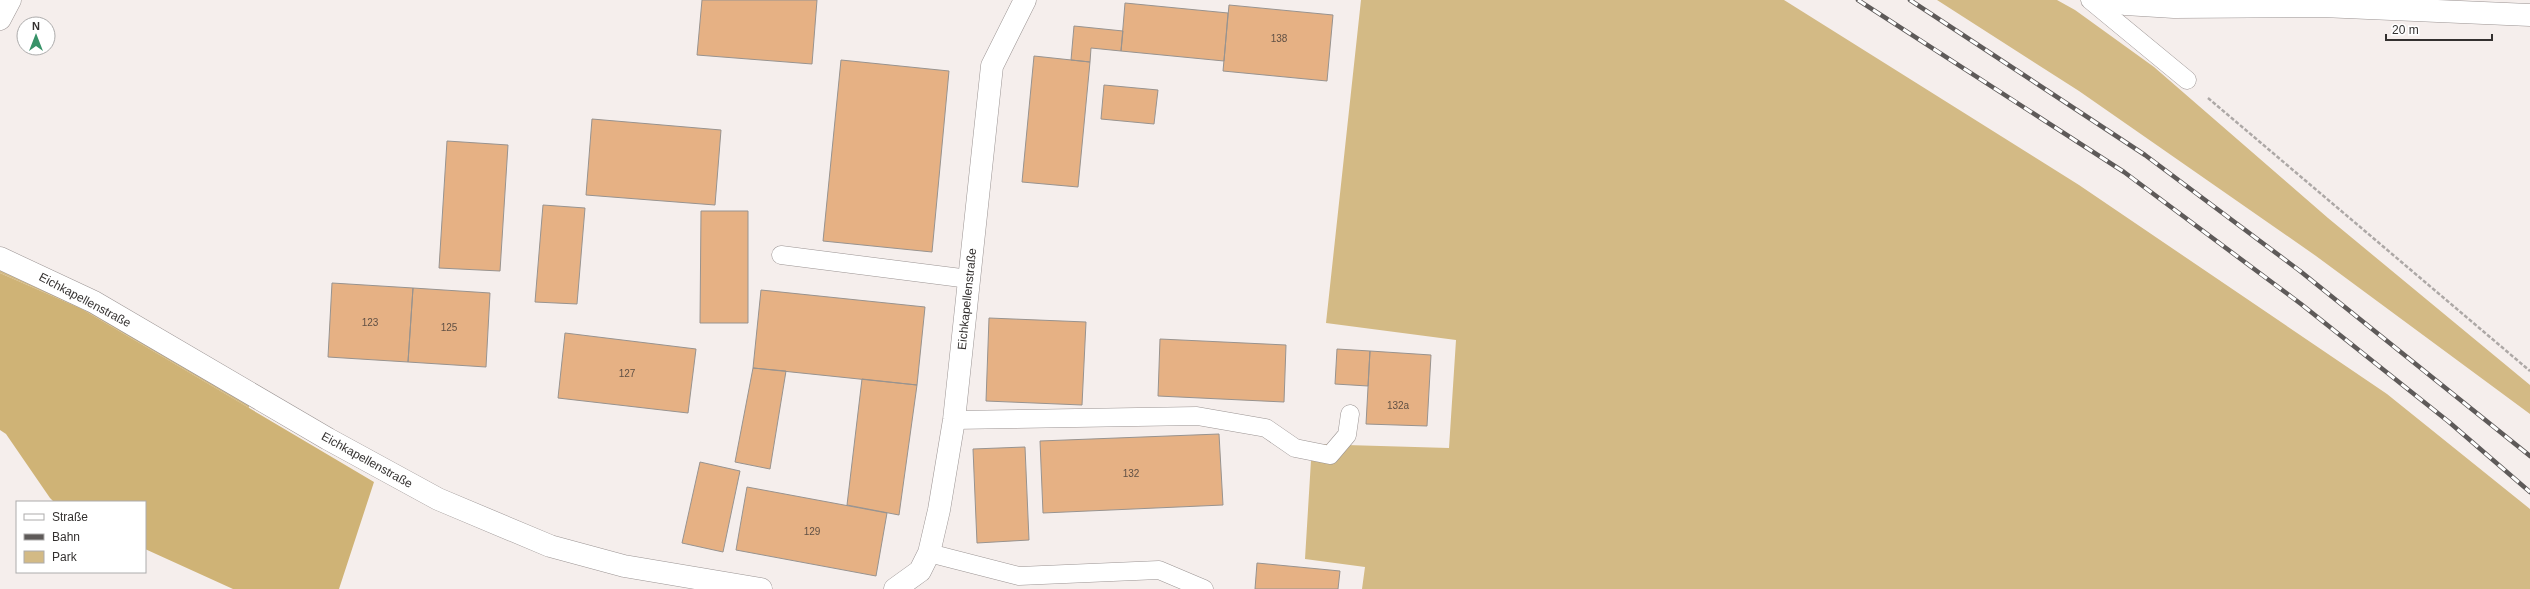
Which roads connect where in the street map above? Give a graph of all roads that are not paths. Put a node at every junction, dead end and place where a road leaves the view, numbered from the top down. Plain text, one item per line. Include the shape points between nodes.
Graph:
1 (10, 0) edge
2 (1025, 0) edge
3 (2090, 0) edge
4 (2105, 0) edge
5 (2530, 15) edge
6 (0, 19) edge
7 (2187, 80) road end
8 (781, 255) dead end
9 (0, 258) edge
10 (969, 279) junction
11 (1350, 414) dead end
12 (954, 420) junction
13 (929, 553) junction
14 (761, 589) edge
15 (895, 589) edge
16 (1204, 589) edge

1 - 6 street
2 - 10 street, Eichkapellenstraße via 992,66
3 - 7 lane
4 - 5 street via 2174,7 2322,6
8 - 10 lane
9 - 14 street, Eichkapellenstraße via 94,302 328,439 438,499 550,546 624,566
10 - 12 street, Eichkapellenstraße
11 - 12 lane via 1347,435 1330,455 1295,448 1266,428 1197,416
12 - 13 street, Eichkapellenstraße via 940,510
13 - 15 street, Eichkapellenstraße via 920,572
13 - 16 lane via 1019,576 1159,570

